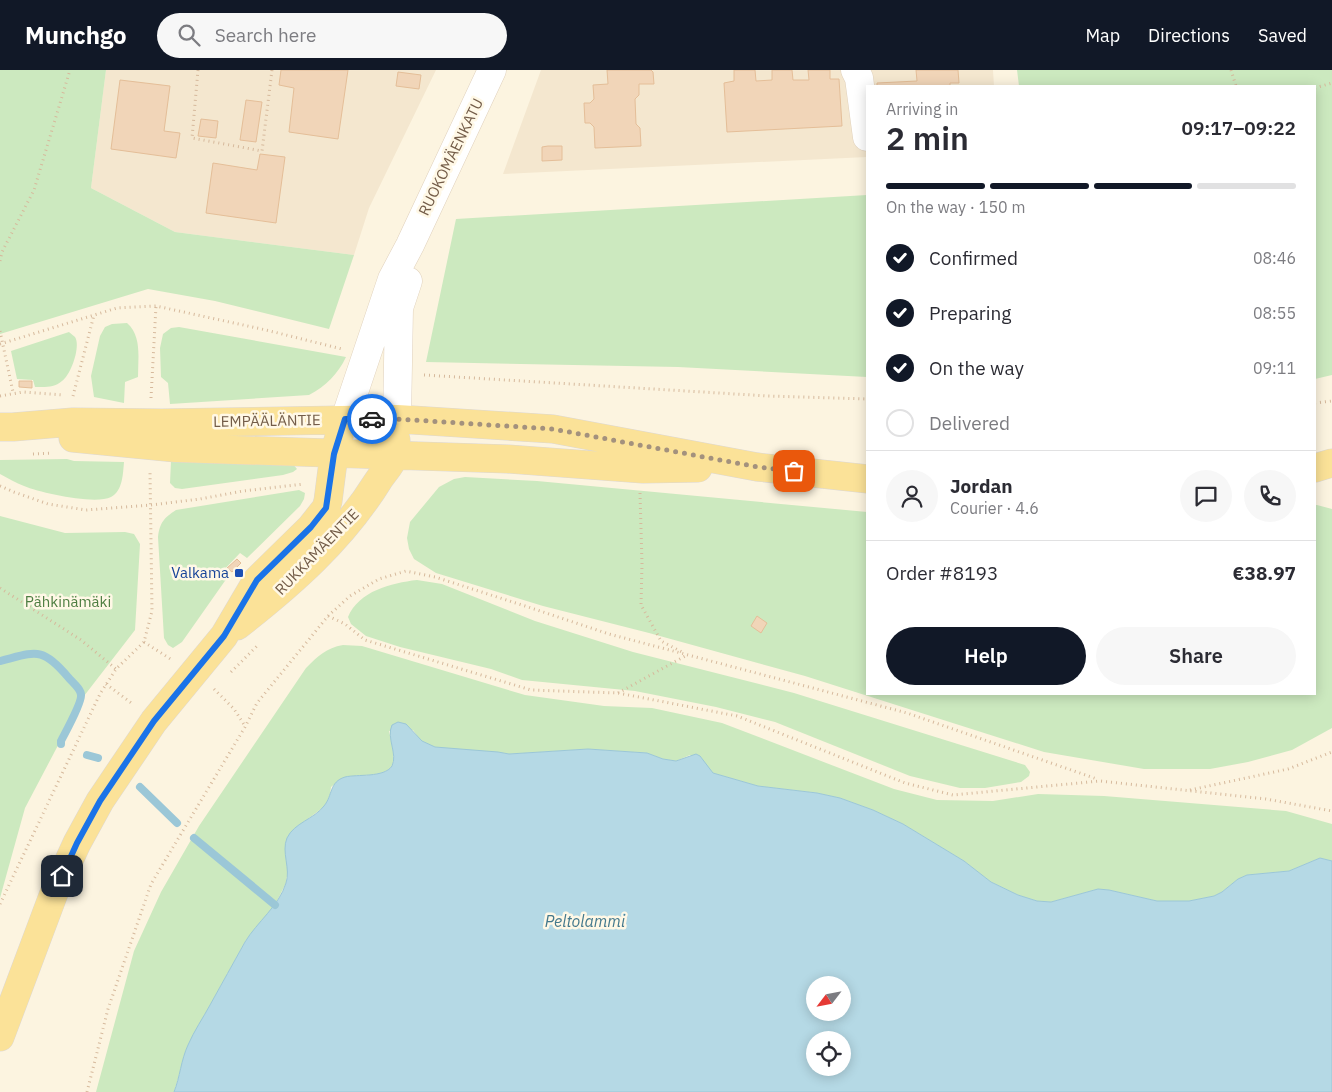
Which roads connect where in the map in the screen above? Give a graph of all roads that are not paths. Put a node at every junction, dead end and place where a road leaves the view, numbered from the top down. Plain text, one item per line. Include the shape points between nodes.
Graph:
1 (492, 70) edge
2 (855, 70) edge
3 (866, 124) edge
4 (410, 245) junction
5 (345, 419) junction
6 (397, 419) junction
7 (6, 427) edge
8 (334, 454) junction
9 (395, 455) junction
10 (1332, 463) edge
11 (758, 467) junction
12 (1316, 468) edge
13 (866, 480) edge
14 (224, 636) junction
15 (0, 1038) edge

1 - 4 street, RUOKOMÄENKATU
2 - 3 street
4 - 5 street, RUOKOMÄENKATU via 392,279
4 - 6 street, RUOKOMÄENKATU via 410,278 399,308
5 - 6 main road, LEMPÄÄLÄNTIE
5 - 7 main road, LEMPÄÄLÄNTIE via 73,422
5 - 8 main road, RUKKAMÄENTIE
6 - 9 main road, RUOKOMÄENKATU
6 - 11 main road, LEMPÄÄLÄNTIE via 553,429
7 - 8 main road, LEMPÄÄLÄNTIE via 82,439 176,448
8 - 9 main road, LEMPÄÄLÄNTIE
8 - 14 main road, RUKKAMÄENTIE via 326,508 257,580
9 - 11 main road, LEMPÄÄLÄNTIE via 642,469
9 - 14 main road, RUKKAMÄENTIE via 358,511 335,538 276,596
10 - 12 main road
11 - 13 main road, LEMPÄÄLÄNTIE
14 - 15 main road, RUKKAMÄENTIE via 154,721 100,801 54,893

